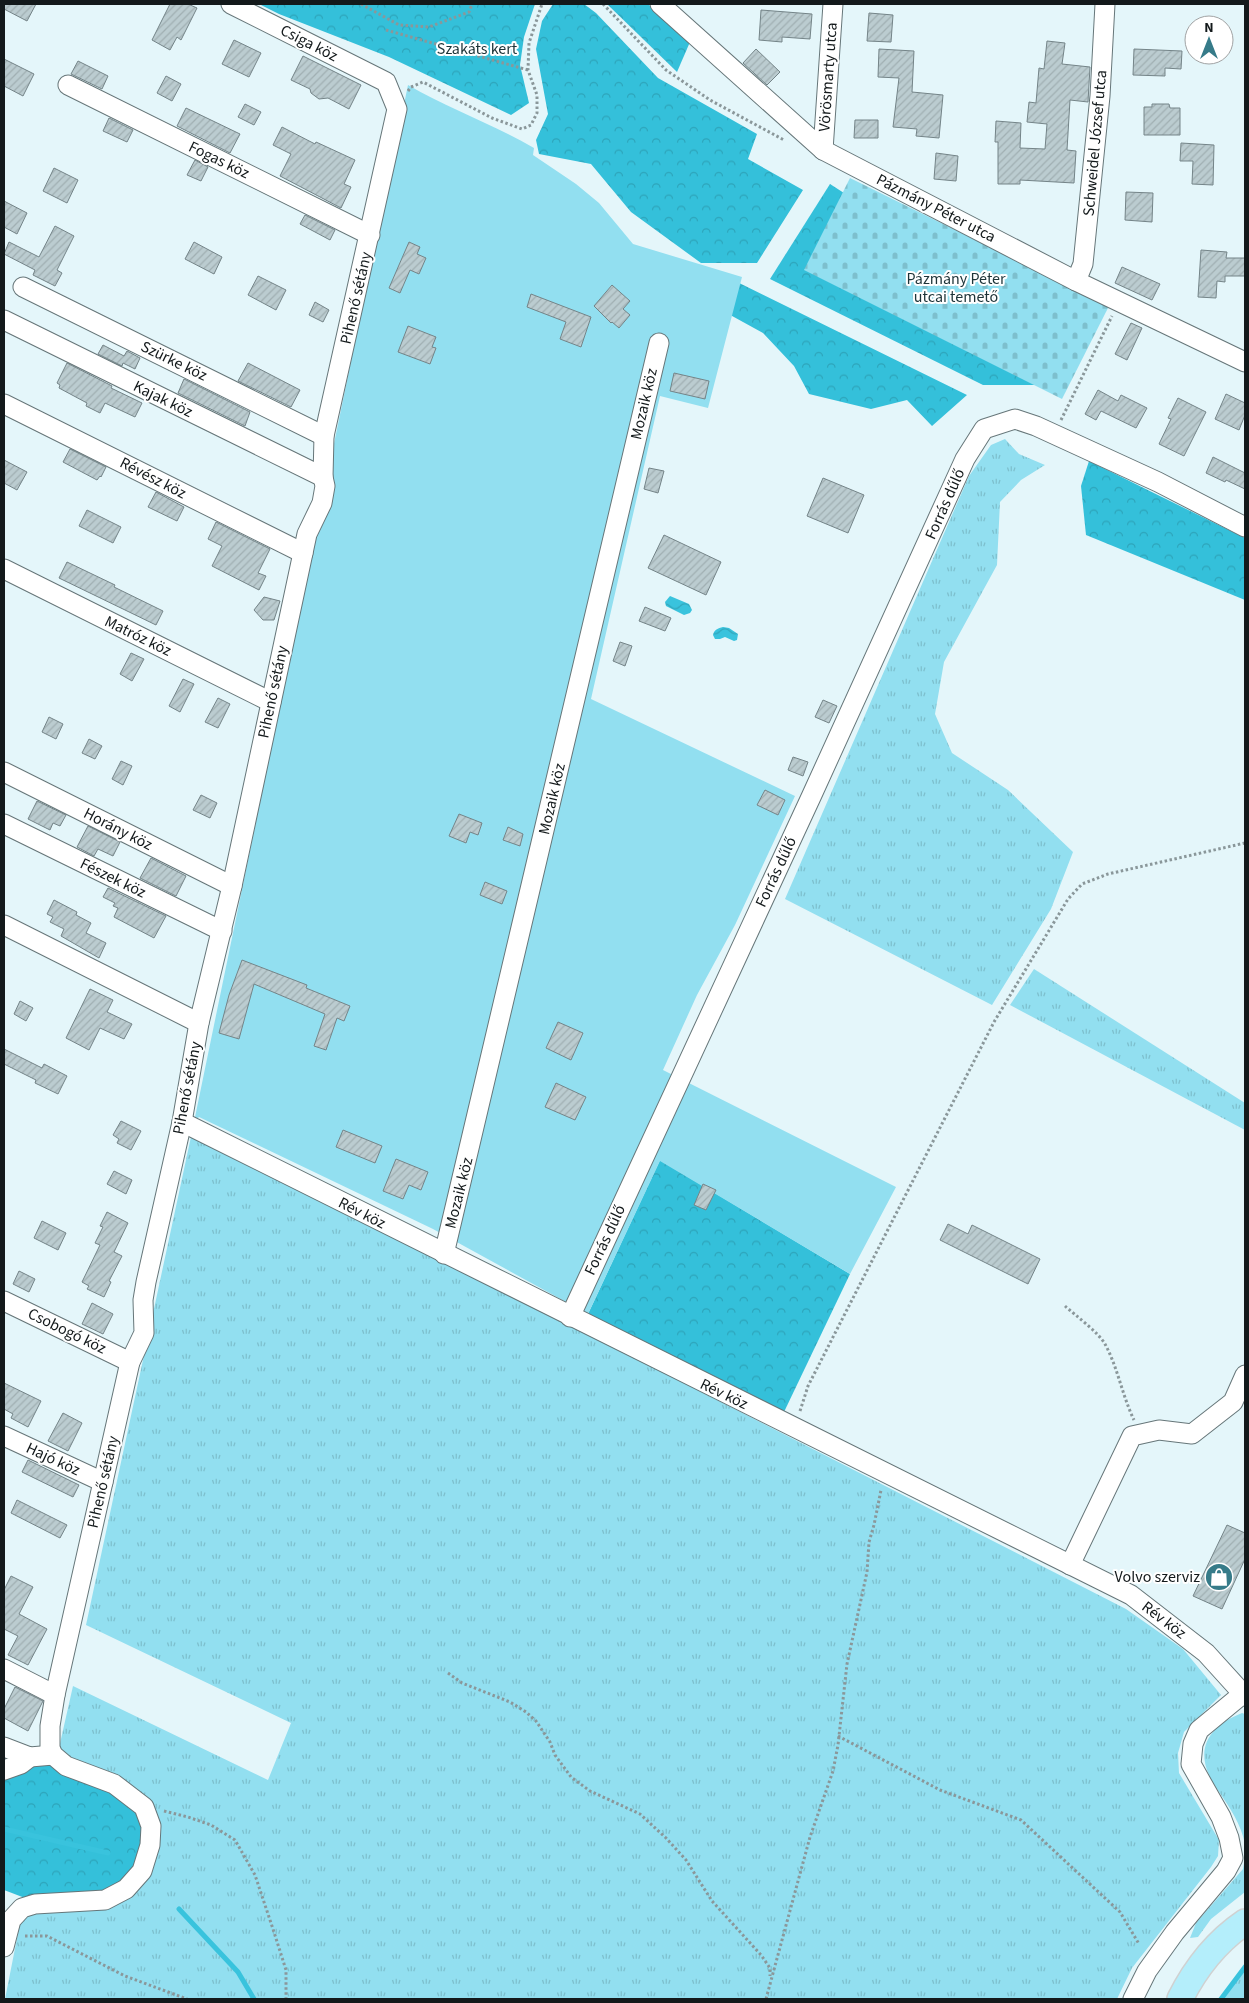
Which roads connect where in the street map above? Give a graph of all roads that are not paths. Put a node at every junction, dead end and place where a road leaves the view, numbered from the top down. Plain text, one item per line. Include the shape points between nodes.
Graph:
1 (231, 4) edge
2 (660, 4) edge
3 (832, 4) edge
4 (1105, 4) edge
5 (68, 85) dead end
6 (397, 109) joint
7 (823, 150) junction
8 (370, 235) junction
9 (1076, 281) junction
10 (23, 287) dead end
11 (4, 320) edge
12 (659, 343) dead end
13 (1245, 362) edge
14 (4, 404) edge
15 (324, 436) junction
16 (323, 477) junction
17 (1245, 526) edge
18 (303, 553) junction
19 (4, 569) edge
20 (271, 702) junction
21 (4, 772) edge
22 (4, 824) edge
23 (232, 886) junction
24 (4, 925) edge
25 (222, 931) junction
26 (199, 1023) junction
27 (182, 1122) junction
28 (444, 1254) junction
29 (4, 1301) edge
30 (570, 1316) junction
31 (130, 1362) junction
32 (1245, 1375) edge
33 (4, 1436) edge
34 (103, 1482) junction
35 (1070, 1565) junction
36 (4, 1669) edge
37 (1245, 1694) edge
38 (55, 1695) junction
39 (4, 1747) edge
40 (53, 1754) junction
41 (30, 1757) junction
42 (4, 1770) edge
43 (1245, 1922) edge
44 (5, 1941) edge
45 (1133, 1999) edge
46 (1180, 1999) edge

1 - 6 street, Csiga köz via 386,82
2 - 7 street, Pázmány Péter utca
3 - 7 street, Vörösmarty utca
4 - 9 street, Schweidel József utca via 1100,96 1083,264
5 - 8 street, Fogas köz
6 - 8 street, Pihenő sétány
7 - 9 street, Pázmány Péter utca
8 - 15 street, Pihenő sétány
9 - 13 street, Pázmány Péter utca
10 - 15 street, Szürke köz
11 - 16 street, Kajak köz
12 - 28 street, Mozaik köz
14 - 18 street, Révész köz
15 - 16 street, Pihenő sétány
16 - 18 street, Pihenő sétány via 322,502 307,534
17 - 30 street, Forrás dűlő via 1158,482 1015,419 984,429 965,459
18 - 20 street, Pihenő sétány
19 - 20 street, Matróz köz
20 - 23 street, Pihenő sétány
21 - 23 street, Horány köz
22 - 25 street, Fészek köz
23 - 25 street, Pihenő sétány
24 - 26 street
25 - 26 street, Pihenő sétány
26 - 27 street, Pihenő sétány
27 - 28 street, Rév köz
27 - 31 street, Pihenő sétány via 146,1282 144,1332
28 - 30 street, Rév köz
29 - 31 street, Csobogó köz
30 - 35 street, Rév köz
31 - 34 street, Pihenő sétány
32 - 35 street via 1232,1402 1192,1434 1159,1430 1132,1436
33 - 34 street, Hajó köz
34 - 38 street, Pihenő sétány
35 - 37 street, Rév köz via 1139,1601 1206,1653
36 - 38 street
37 - 45 street via 1199,1730 1193,1744 1191,1764 1221,1817 1233,1858 1146,1971
38 - 40 street, Pihenő sétány via 50,1726
39 - 41 street
40 - 41 street
40 - 44 street via 66,1766 114,1784 144,1807 151,1826 150,1845 142,1870 126,1889 104,1900 34,1904 22,1908 11,1920
41 - 42 street
43 - 46 main road via 1199,1966

